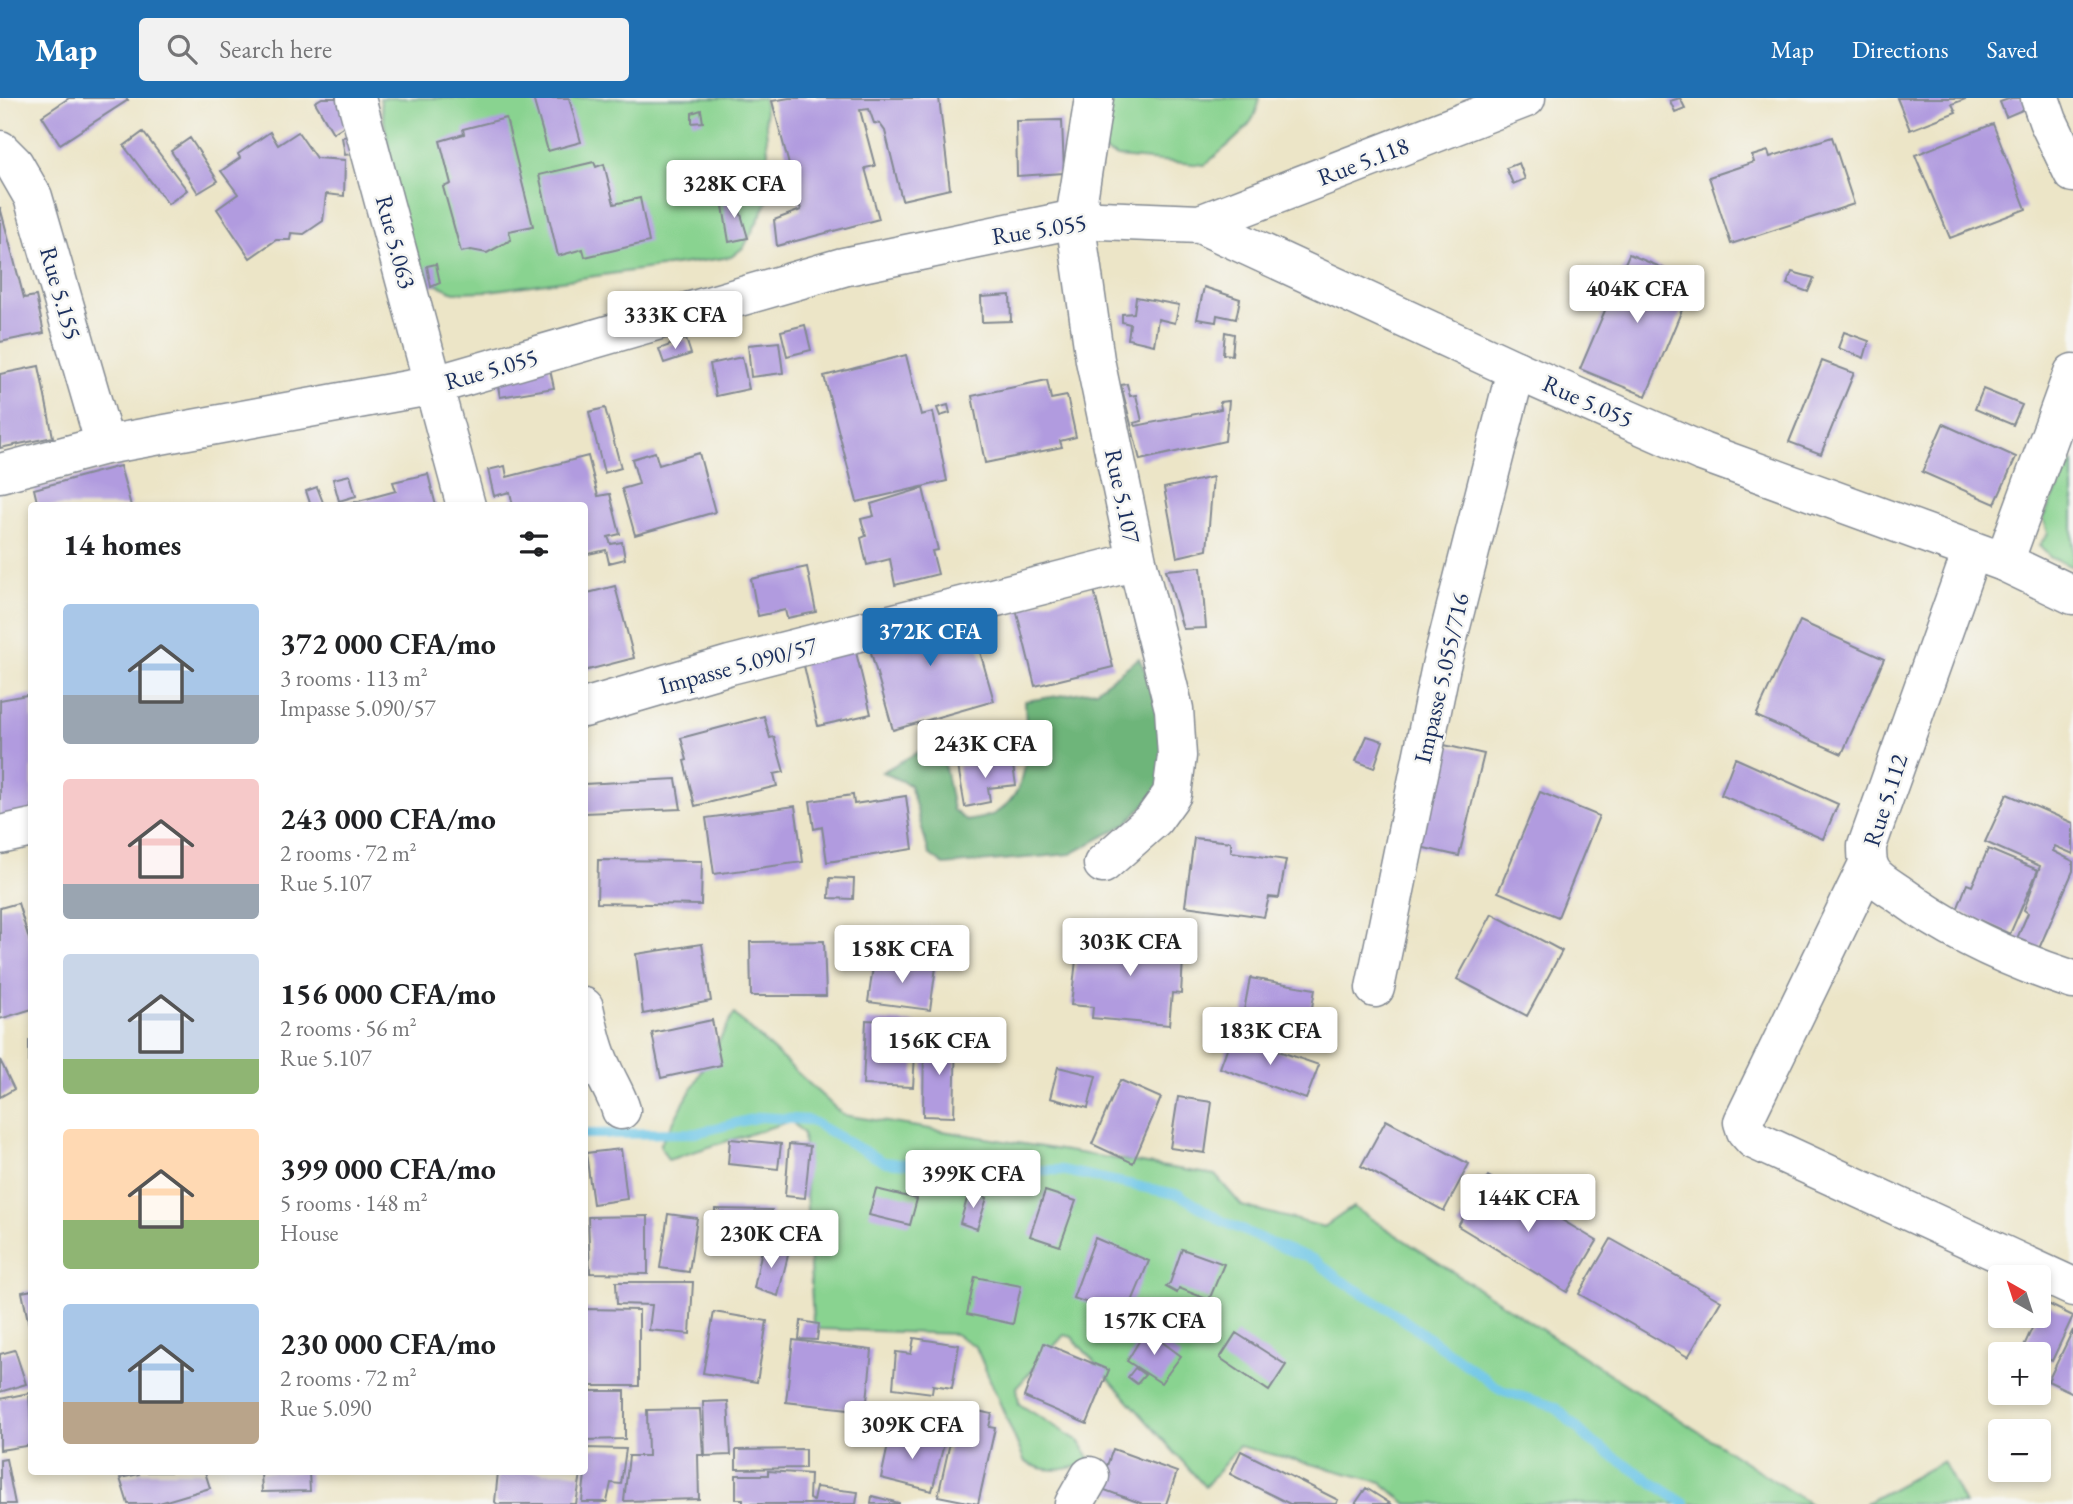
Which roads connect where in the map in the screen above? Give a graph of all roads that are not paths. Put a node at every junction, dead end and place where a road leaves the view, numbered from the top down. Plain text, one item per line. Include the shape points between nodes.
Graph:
1 (356, 98) edge
2 (1094, 98) edge
3 (1526, 98) edge
4 (2040, 98) edge
5 (1483, 106) edge
6 (0, 150) edge
7 (2073, 173) edge
8 (1075, 219) junction
9 (1200, 224) junction
10 (1516, 370) junction
11 (2073, 373) edge
12 (435, 385) junction
13 (105, 445) junction
14 (0, 473) edge
15 (465, 502) edge
16 (1988, 557) junction
17 (1137, 561) junction
18 (2073, 595) edge
19 (588, 707) edge
20 (28, 829) edge
21 (0, 835) edge
22 (1102, 863) dead end
23 (1868, 864) junction
24 (2073, 980) edge
25 (1376, 988) dead end
26 (588, 1026) edge
27 (621, 1111) dead end
28 (2073, 1287) edge

1 - 12 street, Rue 5.063
2 - 8 street, Rue 5.107
3 - 5 street, Rue 5.118
4 - 7 street
5 - 9 street, Rue 5.118
6 - 13 street, Rue 5.155 via 33,197
8 - 9 street, Rue 5.055
8 - 12 street, Rue 5.055 via 843,268
8 - 17 street, Rue 5.107 via 1096,360
9 - 10 street, Rue 5.055
10 - 16 street, Rue 5.055 via 1702,452
10 - 25 street, Impasse 5.055/716 via 1441,666
11 - 16 street, Rue 5.112
12 - 13 street, Rue 5.055
12 - 15 street, Rue 5.063
13 - 14 street, Rue 5.055
16 - 18 street, Rue 5.055
16 - 23 street, Rue 5.112 via 1867,846
17 - 19 street, Impasse 5.090/57 via 730,665
17 - 22 street, Rue 5.107 via 1174,709 1177,756 1172,794 1154,819
20 - 21 street
23 - 24 street, Rue 5.112 via 1875,876 1975,942
23 - 28 street via 1743,1122 1746,1131 1754,1140
26 - 27 street

